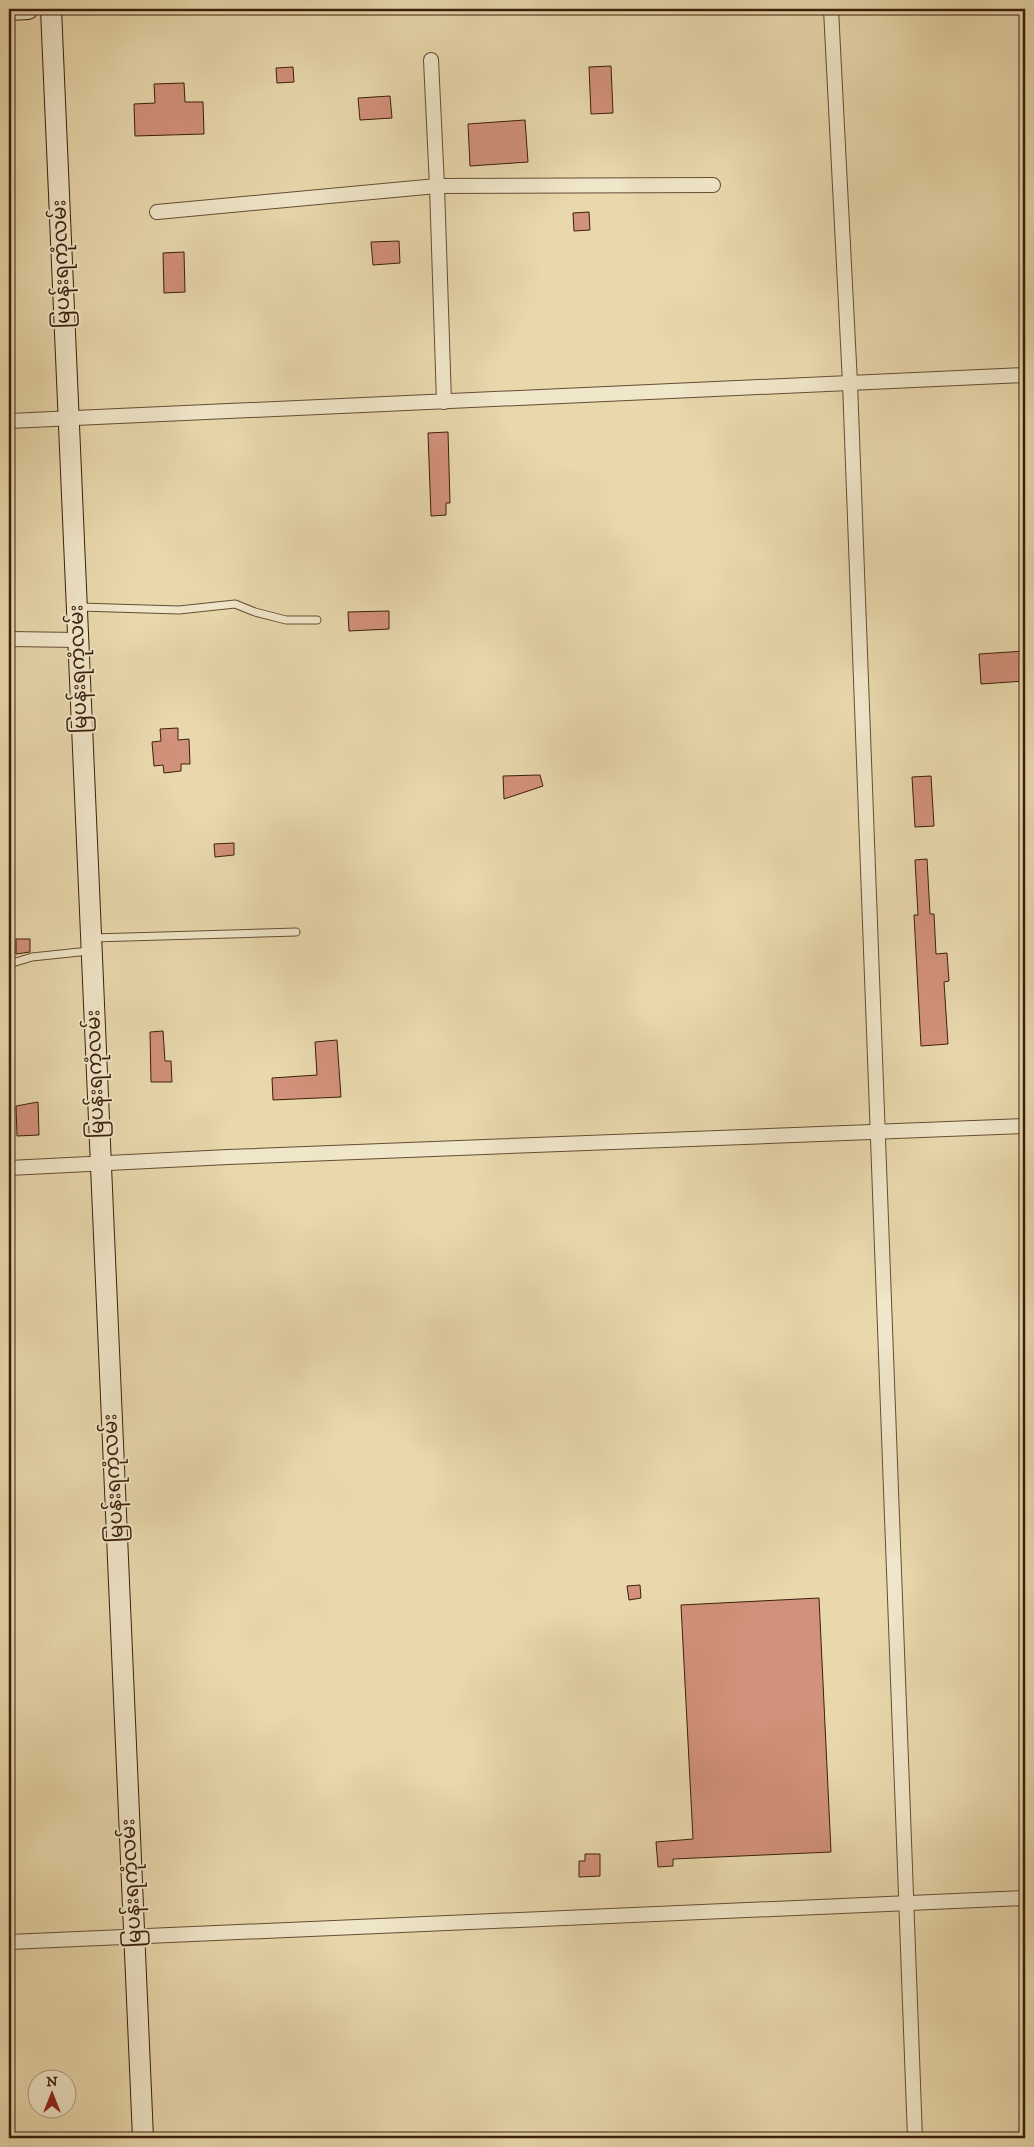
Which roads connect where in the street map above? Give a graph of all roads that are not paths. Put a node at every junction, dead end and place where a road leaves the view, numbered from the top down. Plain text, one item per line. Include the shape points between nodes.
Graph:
1 (28, 9) edge
2 (51, 9) edge
3 (831, 9) edge
4 (9, 10) edge
5 (430, 60) dead end
6 (713, 185) dead end
7 (437, 186) junction
8 (157, 212) dead end
9 (1025, 375) edge
10 (850, 382) junction
11 (444, 402) junction
12 (68, 419) junction
13 (9, 421) edge
14 (76, 607) junction
15 (317, 620) dead end
16 (9, 639) edge
17 (78, 640) junction
18 (296, 932) dead end
19 (91, 944) junction
20 (9, 964) edge
21 (1025, 1126) edge
22 (879, 1132) junction
23 (100, 1163) junction
24 (9, 1168) edge
25 (1025, 1898) edge
26 (907, 1902) junction
27 (135, 1936) junction
28 (9, 1942) edge
29 (143, 2138) edge
30 (915, 2138) edge

1 - 4 street
2 - 12 street, မြပန်းရကုံလမ်း
3 - 10 street
5 - 7 street
6 - 7 street
7 - 8 street
7 - 11 street
9 - 10 street
10 - 11 street
10 - 22 street
11 - 12 street
12 - 13 street
12 - 14 street, မြပန်းရကုံလမ်း
14 - 15 lane via 179,610 235,604 286,620
14 - 17 street, မြပန်းရကုံလမ်း
16 - 17 street
17 - 19 street, မြပန်းရကုံလမ်း
18 - 19 lane
19 - 20 lane
19 - 23 street, မြပန်းရကုံလမ်း
21 - 22 street
22 - 23 street
22 - 26 street
23 - 24 street
23 - 27 street, မြပန်းရကုံလမ်း
25 - 26 street
26 - 27 street
26 - 30 street
27 - 28 street
27 - 29 street, မြပန်းရကုံလမ်း

